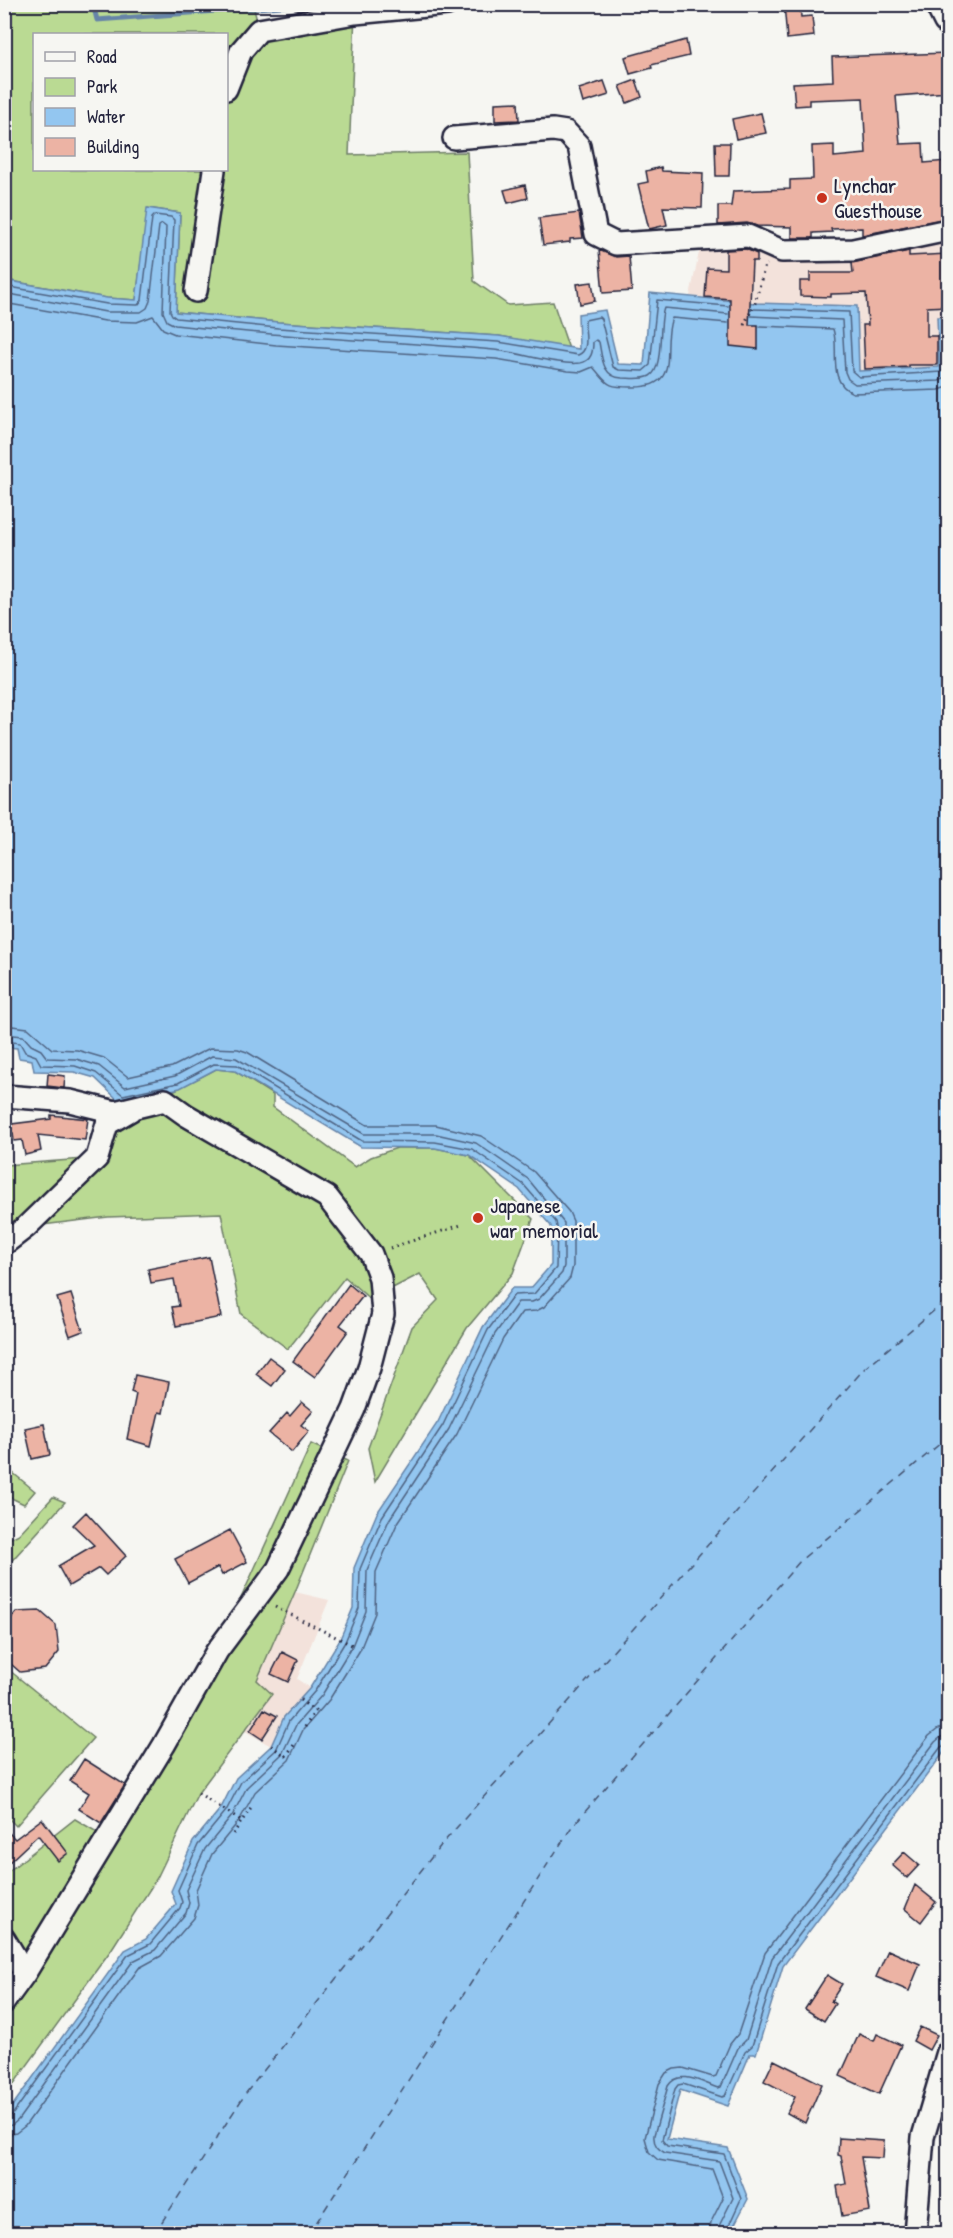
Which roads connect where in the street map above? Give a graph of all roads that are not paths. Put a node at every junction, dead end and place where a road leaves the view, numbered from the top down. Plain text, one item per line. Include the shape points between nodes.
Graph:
1 (447, 4) edge
2 (936, 4) edge
3 (948, 23) edge
4 (228, 84) edge
5 (454, 138) dead end
6 (214, 171) edge
7 (948, 230) edge
8 (196, 291) dead end
9 (4, 1096) edge
10 (139, 1105) junction
11 (4, 1244) edge
12 (4, 1939) edge
13 (25, 1973) junction
14 (4, 2002) edge
15 (948, 2052) edge
16 (915, 2234) edge

1 - 4 street via 355,13 259,30 241,51
2 - 3 street
5 - 7 street via 566,132 579,146 596,234 616,244 748,236 782,251 852,250
6 - 8 street
9 - 10 street via 70,1101 115,1112
10 - 11 street via 107,1124 97,1158
10 - 13 street via 165,1100 327,1197 371,1254 380,1278 382,1314 354,1409 278,1569 217,1651
12 - 13 street
13 - 14 street
15 - 16 street via 922,2137

